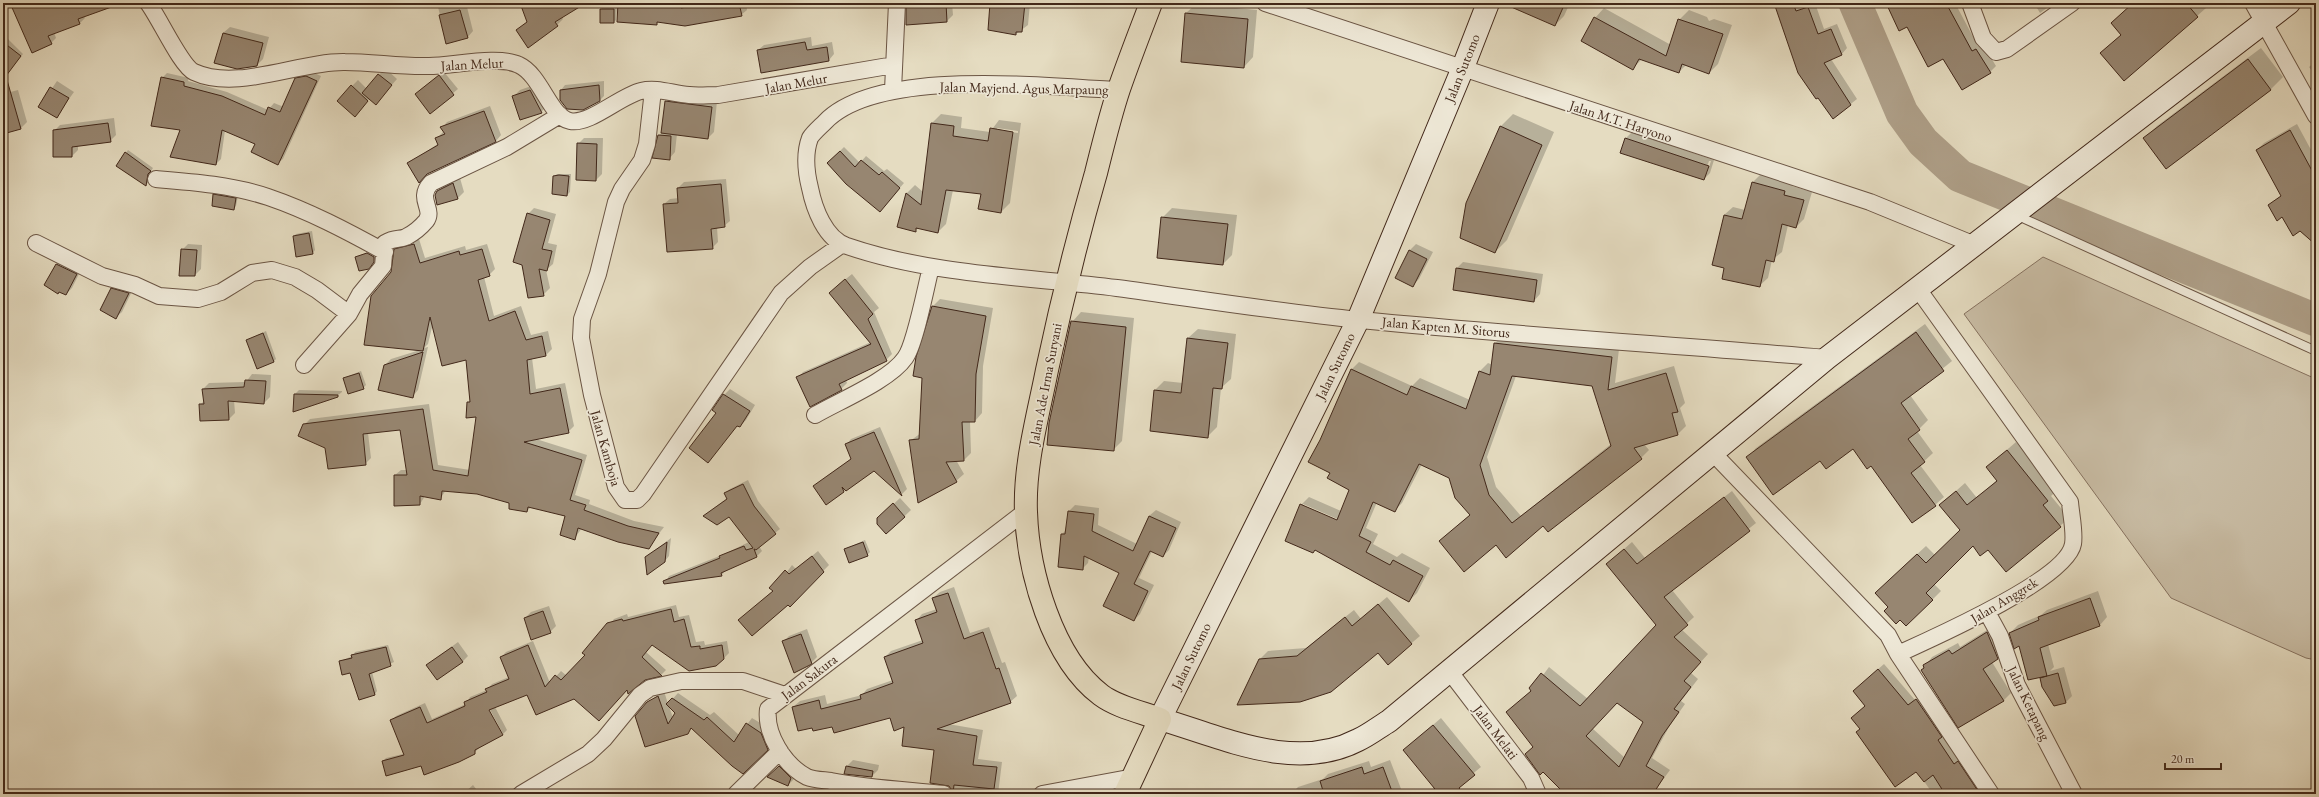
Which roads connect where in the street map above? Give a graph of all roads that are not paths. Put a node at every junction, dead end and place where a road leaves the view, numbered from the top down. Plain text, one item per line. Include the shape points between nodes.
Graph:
1 (148, 3) edge
2 (897, 3) edge
3 (1151, 3) edge
4 (1265, 3) edge
5 (1488, 3) edge
6 (1970, 3) edge
7 (2072, 3) edge
8 (2253, 3) edge
9 (2289, 3) edge
10 (2263, 22) junction
11 (894, 65) junction
12 (1462, 70) junction
13 (653, 90) junction
14 (893, 90) junction
15 (1118, 90) junction
16 (560, 115) junction
17 (2316, 116) edge
18 (156, 179) dead end
19 (2018, 211) junction
20 (36, 243) dead end
21 (841, 245) junction
22 (1975, 245) junction
23 (385, 252) junction
24 (931, 267) junction
25 (1066, 281) junction
26 (1918, 289) junction
27 (349, 314) junction
28 (1358, 320) junction
29 (2316, 351) edge
30 (1827, 358) junction
31 (304, 365) dead end
32 (815, 415) dead end
33 (1712, 452) junction
34 (1026, 511) junction
35 (1986, 612) junction
36 (1898, 654) junction
37 (1450, 672) junction
38 (785, 695) junction
39 (1160, 719) junction
40 (780, 751) junction
41 (1130, 786) edge
42 (521, 794) edge
43 (736, 794) edge
44 (944, 794) edge
45 (1042, 794) edge
46 (1538, 794) edge
47 (1991, 794) edge
48 (2074, 794) edge

1 - 16 street, Jalan Melur via 184,64 193,72 206,76 253,77 330,62 429,66 506,62 518,64 529,72
2 - 11 street
3 - 15 highway, Jalan Ade Irma Suryani
4 - 12 street, Jalan M.T. Haryono
5 - 12 main road, Jalan Sutomo
6 - 7 street via 1984,38 1996,52 2007,49
8 - 10 street
9 - 10 main road
10 - 17 street
10 - 19 main road
11 - 13 street, Jalan Melur via 718,95 689,96
11 - 14 street
12 - 22 street, Jalan M.T. Haryono via 1870,202
12 - 28 main road, Jalan Sutomo
13 - 16 street, Jalan Melur via 626,97 578,122 566,120
13 - 21 street, Jalan Kamboja via 647,144 642,160 616,202 598,274 582,319 581,338 592,395 616,487 625,500 637,500 643,494 781,293 810,266
14 - 15 street, Jalan Mayjend. Agus Marpaung via 942,85
14 - 21 street, Jalan Mayjend. Agus Marpaung via 837,110 811,137 805,166 812,199 824,226
15 - 25 highway, Jalan Ade Irma Suryani
16 - 23 street via 507,147 431,183 424,198 428,214 425,222 405,238 394,238 386,243
18 - 23 street via 235,188 268,197 327,221
19 - 22 main road
19 - 29 lane
20 - 27 street via 102,276 135,285 159,296 198,299 221,292 252,273 272,270 295,277
21 - 24 street
22 - 26 main road
23 - 27 street via 383,266 360,294
24 - 25 street
24 - 32 street via 906,357 895,369 881,378
25 - 28 street, Jalan Kapten M. Sitorus
25 - 34 highway, Jalan Ade Irma Suryani via 1034,432
26 - 30 main road
26 - 35 street, Jalan Anggrek via 2070,502 2073,545 2064,560 2050,574
27 - 31 street
28 - 30 street, Jalan Kapten M. Sitorus
28 - 39 main road, Jalan Sutomo
30 - 33 main road
33 - 36 street via 1888,635
33 - 37 main road
34 - 38 street, Jalan Sakura
34 - 39 highway, Jalan Ade Irma Suryani via 1037,584 1057,637 1071,662 1102,696
35 - 36 street, Jalan Anggrek
35 - 48 street, Jalan Ketapang via 2000,636 2017,685
36 - 47 street
37 - 39 main road via 1389,721 1357,741 1324,752 1273,753
37 - 46 street, Jalan Melati via 1531,778
38 - 40 street, Jalan Sakura via 768,709 766,720
38 - 42 street via 743,681 681,681 650,688 640,695 604,739 588,754
39 - 41 highway
40 - 43 street
40 - 44 street, Jalan Sakura via 792,766 808,777 846,784
41 - 45 street

